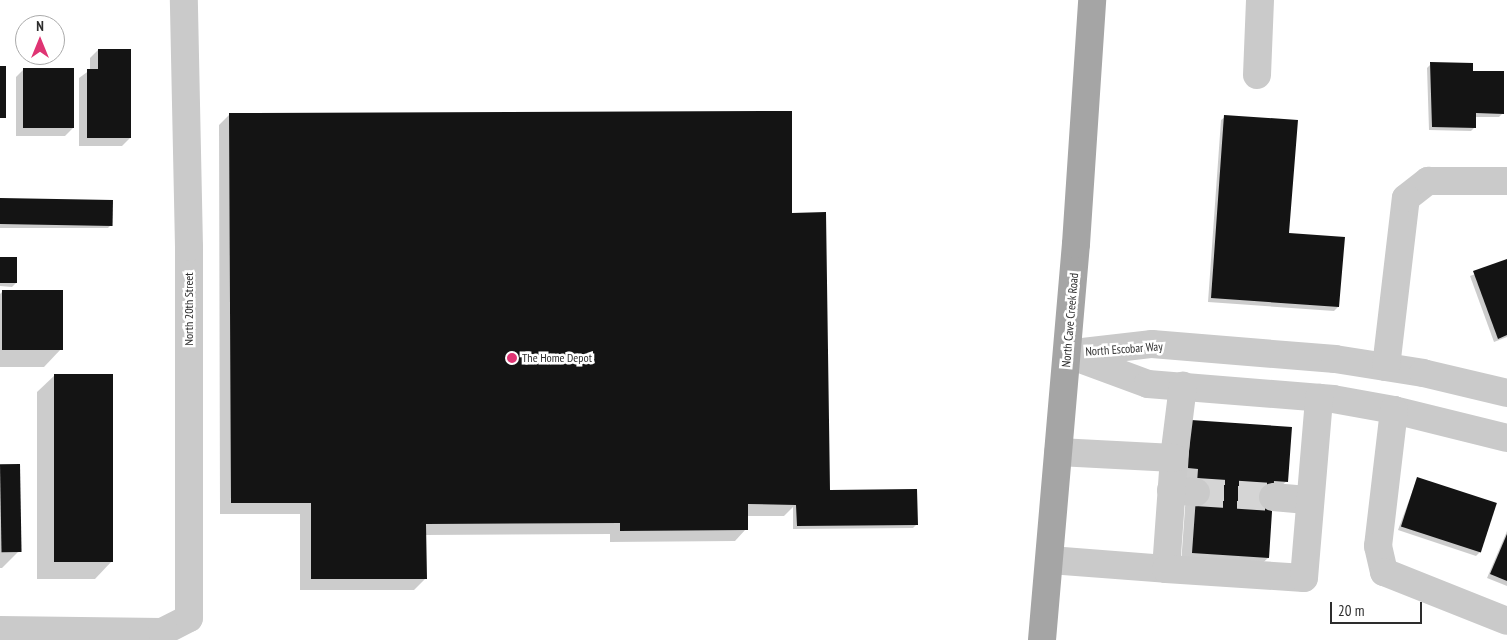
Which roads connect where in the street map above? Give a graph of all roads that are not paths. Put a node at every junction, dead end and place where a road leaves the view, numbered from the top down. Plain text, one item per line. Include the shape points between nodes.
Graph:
1 (184, 0) edge
2 (1092, 0) edge
3 (1260, 0) edge
4 (1257, 75) dead end
5 (1507, 181) edge
6 (1067, 354) junction
7 (1386, 367) junction
8 (1182, 386) junction
9 (1507, 394) edge
10 (1319, 398) junction
11 (1394, 410) junction
12 (1507, 438) edge
13 (1058, 452) junction
14 (1174, 458) junction
15 (1273, 497) tunnel mouth
16 (1310, 500) junction
17 (1050, 560) junction
18 (1166, 569) junction
19 (1507, 621) edge
20 (0, 630) edge
21 (1042, 640) edge

1 - 20 street, North 20th Street via 189,247 189,618 162,632
2 - 6 main road, North Cave Creek Road
3 - 4 street
5 - 7 street via 1428,181 1406,198
6 - 7 street, North Escobar Way via 1152,344 1335,359
6 - 8 street, North Escobar Way via 1148,384
6 - 13 main road, North Cave Creek Road
7 - 9 street, North Escobar Way
8 - 10 street, North Escobar Way
8 - 14 street
10 - 11 street, North Escobar Way
10 - 16 street
11 - 12 street, North Escobar Way
11 - 19 street via 1378,546 1384,572
13 - 14 street
13 - 17 main road, North Cave Creek Road
14 - 18 street via 1184,491
15 - 16 street
16 - 18 street via 1304,578
17 - 18 street
17 - 21 main road, North Cave Creek Road

